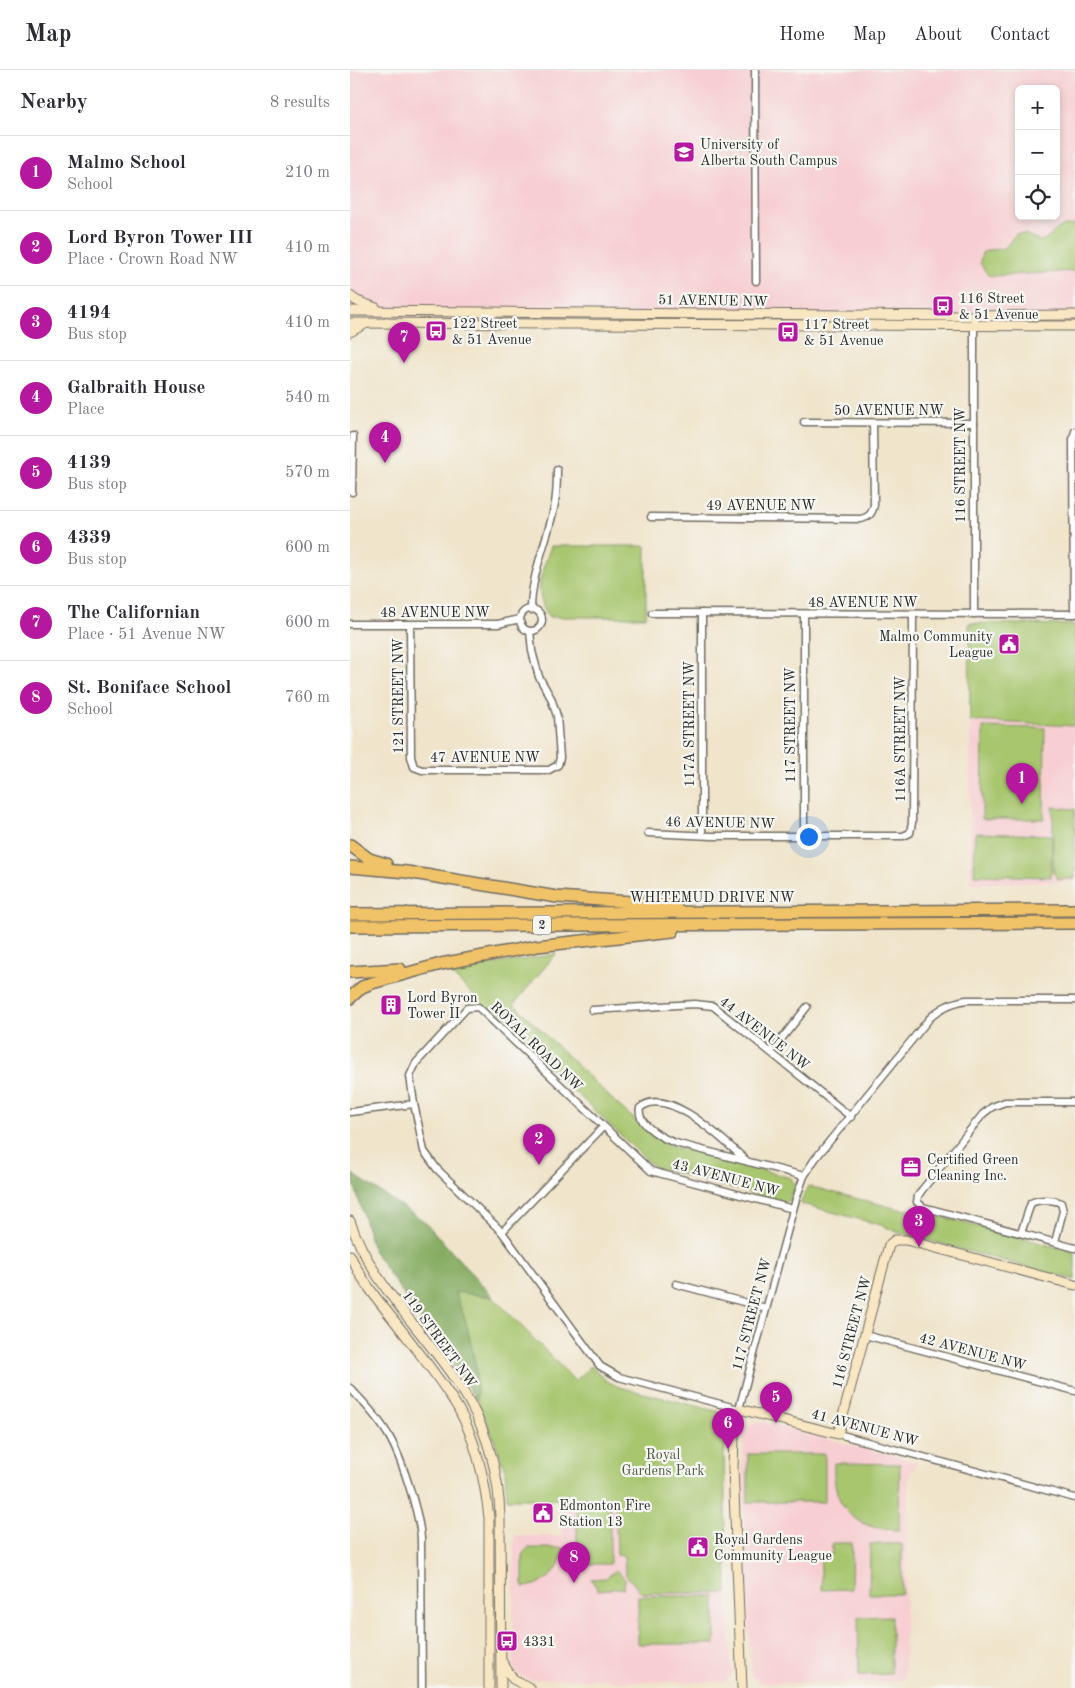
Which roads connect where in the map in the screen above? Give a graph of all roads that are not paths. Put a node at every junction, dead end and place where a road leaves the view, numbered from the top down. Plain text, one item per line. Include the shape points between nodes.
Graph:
1 (755, 70) edge
2 (756, 281) dead end
3 (350, 296) edge
4 (350, 311) edge
5 (384, 311) junction
6 (413, 311) junction
7 (974, 315) junction
8 (1075, 315) edge
9 (350, 317) edge
10 (350, 323) edge
11 (365, 324) junction
12 (974, 326) junction
13 (1075, 326) edge
14 (350, 332) edge
15 (804, 422) dead end
16 (873, 423) junction
17 (974, 423) junction
18 (1075, 431) edge
19 (353, 436) dead end
20 (557, 470) dead end
21 (352, 492) dead end
22 (651, 517) dead end
23 (531, 610) junction
24 (652, 613) dead end
25 (702, 613) junction
26 (804, 614) junction
27 (913, 614) junction
28 (974, 614) junction
29 (1074, 614) edge
30 (520, 620) junction
31 (350, 624) edge
32 (410, 624) junction
33 (530, 631) junction
34 (414, 767) joint
35 (648, 833) dead end
36 (910, 833) joint
37 (702, 835) junction
38 (804, 836) junction
39 (350, 845) edge
40 (350, 867) edge
41 (407, 872) junction
42 (1075, 910) edge
43 (732, 911) junction
44 (350, 914) edge
45 (1075, 923) edge
46 (735, 924) junction
47 (350, 926) edge
48 (442, 964) junction
49 (350, 972) edge
50 (350, 998) edge
51 (1075, 1000) edge
52 (808, 1008) dead end
53 (592, 1010) dead end
54 (771, 1052) junction
55 (1075, 1102) edge
56 (414, 1104) junction
57 (350, 1112) edge
58 (850, 1117) junction
59 (603, 1126) junction
60 (748, 1162) junction
61 (651, 1171) joint
62 (804, 1176) junction
63 (793, 1209) junction
64 (350, 1221) edge
65 (502, 1232) junction
66 (1021, 1233) junction
67 (1055, 1242) junction
68 (1075, 1248) edge
69 (350, 1255) edge
70 (676, 1284) dead end
71 (1075, 1285) edge
72 (766, 1308) junction
73 (865, 1335) junction
74 (619, 1377) joint
75 (350, 1388) edge
76 (1075, 1391) edge
77 (739, 1408) junction
78 (838, 1434) junction
79 (1075, 1498) edge
80 (502, 1662) junction
81 (422, 1688) edge
82 (489, 1688) edge
83 (501, 1688) edge
84 (530, 1688) edge
85 (742, 1688) edge

1 - 2 street
3 - 5 main road
4 - 5 main road, 51 AVENUE NW
5 - 6 main road, 51 AVENUE NW
6 - 7 main road, 51 AVENUE NW
6 - 9 main road
7 - 8 main road, 51 AVENUE NW
7 - 12 street, 116 STREET NW
10 - 11 main road, 51 AVENUE NW
11 - 12 main road, 51 AVENUE NW
11 - 14 main road
12 - 13 main road, 51 AVENUE NW
12 - 17 street, 116 STREET NW
15 - 16 street, 50 AVENUE NW
16 - 17 street, 50 AVENUE NW
16 - 22 street, 49 AVENUE NW via 874,506 870,515 861,519
17 - 28 street, 116 STREET NW
18 - 29 street
19 - 21 street
20 - 23 street via 554,508 536,570
23 - 30 street via 523,613
23 - 33 street via 539,613 542,620 537,630
24 - 25 street, 48 AVENUE NW
25 - 26 street, 48 AVENUE NW
25 - 37 street, 117A STREET NW
26 - 27 street, 48 AVENUE NW
26 - 38 street, 117 STREET NW
27 - 28 street, 48 AVENUE NW
27 - 36 street, 116A STREET NW
28 - 29 street, 48 AVENUE NW
30 - 32 street, 48 AVENUE NW via 498,624
30 - 33 street via 521,626
31 - 32 street, 48 AVENUE NW
32 - 34 street, 121 STREET NW via 411,757
33 - 34 street, 47 AVENUE NW via 539,677 557,716 560,758 556,767 549,770 422,770
35 - 37 street, 46 AVENUE NW
36 - 38 street, 46 AVENUE NW via 903,836
37 - 38 street, 46 AVENUE NW
39 - 41 highway via 369,859
40 - 41 highway
41 - 43 highway via 557,897
42 - 43 highway, WHITEMUD DRIVE NW / 2
43 - 44 highway, WHITEMUD DRIVE NW / 2
45 - 46 highway, WHITEMUD DRIVE NW / 2
46 - 47 highway, WHITEMUD DRIVE NW / 2
46 - 48 highway via 536,946
48 - 49 highway
48 - 50 highway via 372,983
51 - 58 street, 117 STREET NW via 974,1000 950,1004 936,1012
52 - 54 street
53 - 54 street, 44 AVENUE NW via 710,1005
54 - 58 street, 44 AVENUE NW
55 - 66 street via 996,1105 983,1114 918,1196 918,1204 923,1207
56 - 57 street
56 - 59 street, ROYAL ROAD NW via 410,1076 416,1063 467,1008 478,1007
56 - 65 street, ROYAL ROAD NW via 424,1151 436,1169
58 - 62 street, 117 STREET NW
59 - 61 street, ROYAL ROAD NW
59 - 65 street
60 - 60 street, 43 AVENUE NW via 686,1111 664,1103 650,1103 640,1108 640,1118 667,1140
60 - 62 street, 43 AVENUE NW
61 - 63 street, 43 AVENUE NW
62 - 63 street, 117 STREET NW
63 - 72 street, 117 STREET NW
64 - 80 main road, 119 STREET NW via 364,1255 382,1284 468,1401 488,1446 499,1490
65 - 74 street, ROYAL ROAD NW via 600,1366
66 - 67 street
66 - 67 street via 1031,1202 1057,1201 1063,1211
67 - 68 street
69 - 82 main road, 119 STREET NW via 371,1291 458,1409 479,1458 489,1518
70 - 72 street
71 - 73 main road, 116 STREET NW via 906,1240 895,1240 889,1245
72 - 77 street, 117 STREET NW
73 - 76 street, 42 AVENUE NW
73 - 78 main road, 116 STREET NW
74 - 77 street, 41 AVENUE NW
75 - 81 street via 392,1442 418,1516
77 - 78 main road, 41 AVENUE NW
77 - 85 main road, 117 STREET NW via 733,1468
78 - 79 street, 41 AVENUE NW
80 - 83 main road, 119 STREET NW
80 - 84 main road via 513,1679

